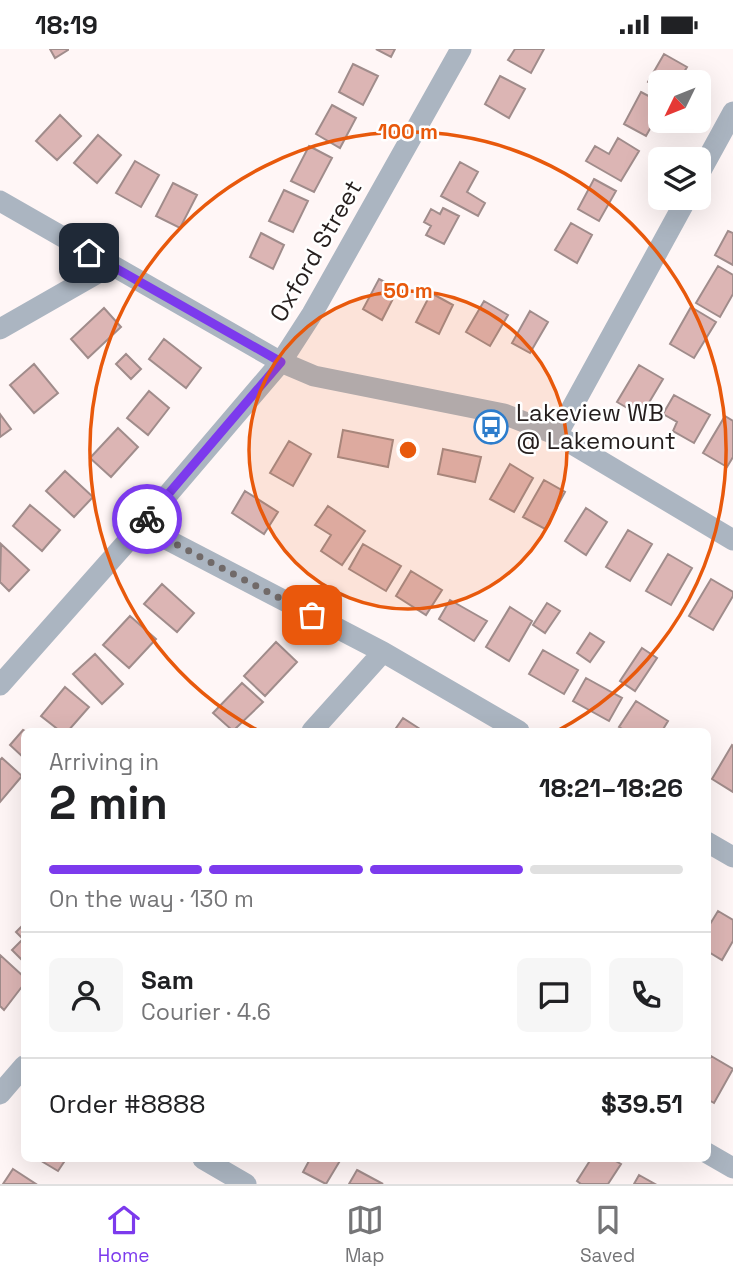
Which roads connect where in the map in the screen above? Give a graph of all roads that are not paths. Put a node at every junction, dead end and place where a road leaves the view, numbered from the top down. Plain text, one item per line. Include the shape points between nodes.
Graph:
1 (461, 49) edge
2 (733, 113) edge
3 (711, 153) edge
4 (0, 201) edge
5 (680, 210) edge
6 (112, 265) junction
7 (0, 329) edge
8 (281, 362) junction
9 (557, 436) junction
10 (141, 526) junction
11 (733, 540) edge
12 (383, 652) junction
13 (0, 685) edge
14 (315, 728) edge
15 (514, 728) edge
16 (711, 844) edge
17 (733, 857) edge
18 (21, 1070) edge
19 (0, 1094) edge
20 (711, 1155) edge
21 (208, 1162) edge
22 (733, 1168) edge
23 (246, 1184) edge

1 - 8 street, Oxford Street
2 - 3 street
4 - 6 street
5 - 9 street
6 - 7 street
6 - 8 street
8 - 9 street via 314,376 504,414
8 - 10 street, Oxford Street
9 - 11 street
10 - 12 street
10 - 13 street, Oxford Street
12 - 14 street
12 - 15 street
16 - 17 street
18 - 19 street
20 - 22 street
21 - 23 street

